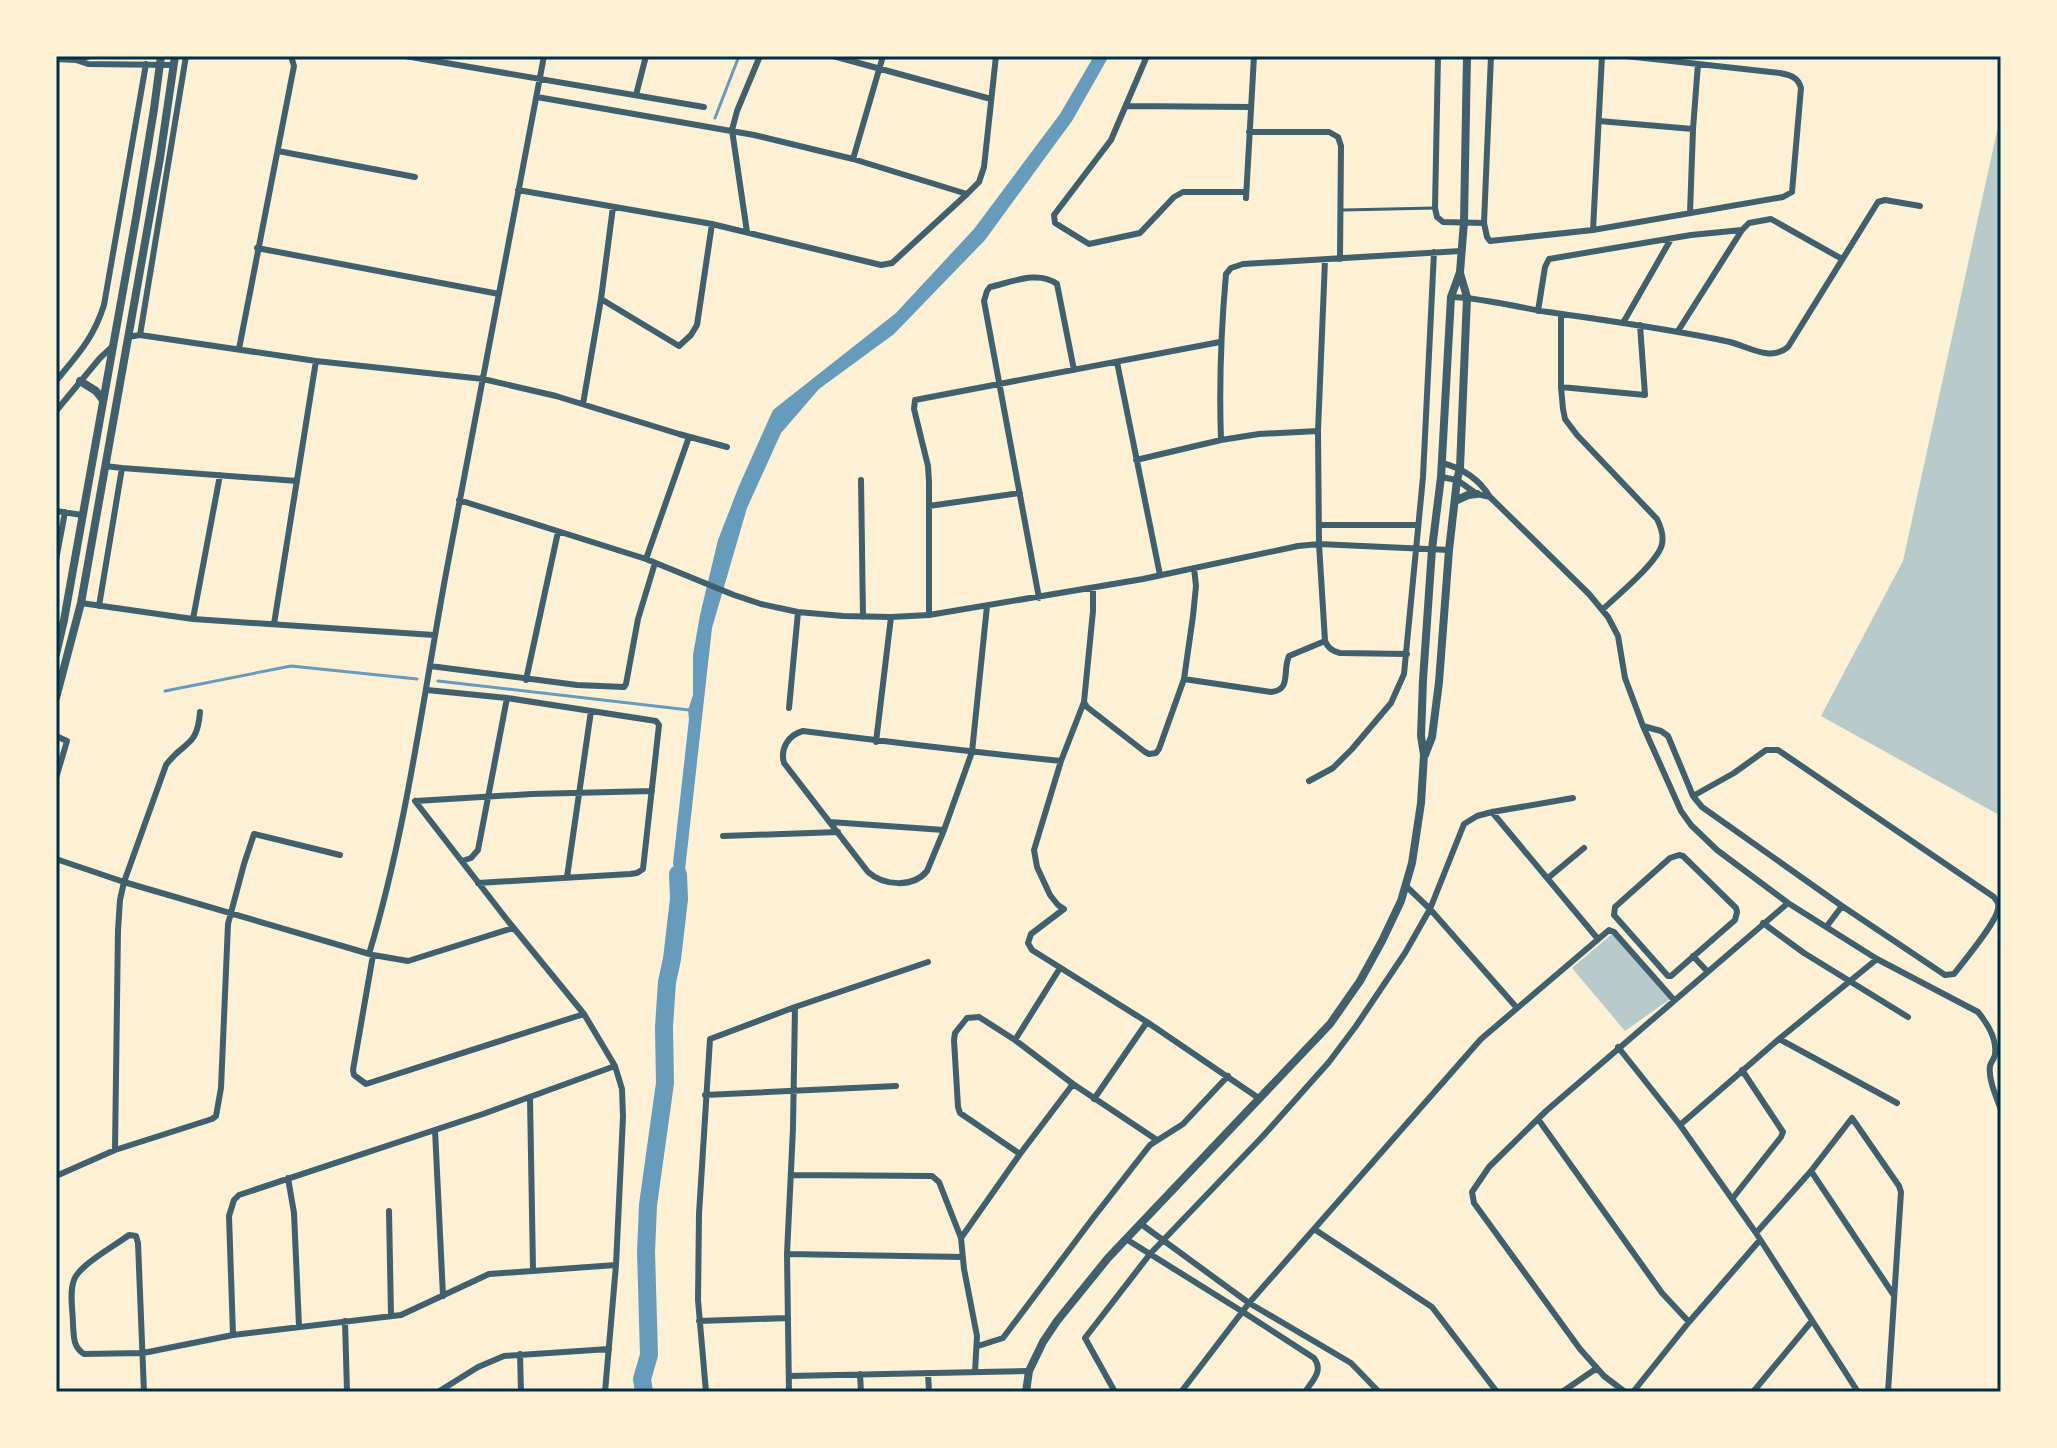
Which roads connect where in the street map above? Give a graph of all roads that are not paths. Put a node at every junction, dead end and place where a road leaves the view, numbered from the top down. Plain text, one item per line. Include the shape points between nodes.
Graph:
1 (90, 56) edge
2 (186, 56) edge
3 (291, 56) edge
4 (405, 56) edge
5 (544, 56) edge
6 (646, 56) edge
7 (760, 56) edge
8 (833, 56) edge
9 (883, 56) edge
10 (996, 56) edge
11 (1147, 56) edge
12 (1254, 56) edge
13 (1438, 56) edge
14 (1467, 56) edge
15 (1491, 56) edge
16 (1602, 56) edge
17 (1626, 56) edge
18 (432, 58) edge
19 (56, 59) edge
20 (76, 60) junction
21 (161, 60) edge
22 (174, 60) edge
23 (146, 64) junction
24 (1698, 64) junction
25 (879, 69) junction
26 (539, 80) junction
27 (636, 95) junction
28 (537, 97) junction
29 (991, 99) junction
30 (1126, 106) junction
31 (704, 107) dead end
32 (1250, 107) junction
33 (1599, 121) junction
34 (1693, 129) junction
35 (732, 130) junction
36 (1249, 132) junction
37 (278, 151) junction
38 (853, 159) junction
39 (415, 177) dead end
40 (518, 190) junction
41 (967, 194) junction
42 (1920, 206) dead end
43 (613, 207) junction
44 (1435, 208) junction
45 (1342, 210) junction
46 (1690, 213) junction
47 (121, 217) junction
48 (136, 218) junction
49 (1464, 222) junction
50 (1484, 223) junction
51 (712, 224) junction
52 (1593, 230) junction
53 (1742, 230) junction
54 (747, 232) junction
55 (1671, 239) junction
56 (257, 248) junction
57 (1461, 251) junction
58 (1434, 252) junction
59 (1340, 259) junction
60 (1842, 259) junction
61 (1325, 260) junction
62 (1460, 272) junction
63 (499, 294) junction
64 (1451, 297) junction
65 (1467, 297) junction
66 (601, 299) junction
67 (1538, 311) junction
68 (1561, 314) junction
69 (1623, 323) junction
70 (1640, 325) junction
71 (1678, 331) junction
72 (140, 335) junction
73 (128, 337) junction
74 (1220, 342) junction
75 (114, 345) junction
76 (239, 349) junction
77 (316, 361) junction
78 (1117, 362) junction
79 (1074, 370) junction
80 (483, 379) junction
81 (56, 381) edge
82 (80, 381) junction
83 (999, 384) junction
84 (1561, 387) junction
85 (103, 400) junction
86 (583, 404) junction
87 (56, 411) edge
88 (1318, 431) junction
89 (689, 437) junction
90 (1221, 440) junction
91 (727, 447) dead end
92 (1136, 460) junction
93 (1442, 463) junction
94 (105, 466) junction
95 (122, 468) junction
96 (1460, 468) junction
97 (220, 475) junction
98 (1441, 477) junction
99 (861, 480) dead end
100 (1457, 480) junction
101 (297, 481) junction
102 (1020, 493) junction
103 (1477, 494) junction
104 (1490, 497) junction
105 (459, 500) junction
106 (1455, 501) junction
107 (929, 506) junction
108 (56, 511) edge
109 (65, 512) junction
110 (82, 515) junction
111 (1319, 525) junction
112 (1418, 525) junction
113 (558, 532) junction
114 (1319, 544) junction
115 (1416, 548) junction
116 (1432, 549) junction
117 (1449, 550) junction
118 (646, 559) junction
119 (56, 560) edge
120 (655, 563) junction
121 (1194, 568) junction
122 (1160, 575) junction
123 (1093, 588) junction
124 (1039, 598) junction
125 (81, 603) junction
126 (99, 606) junction
127 (987, 606) junction
128 (1603, 609) junction
129 (798, 612) junction
130 (929, 615) junction
131 (863, 617) junction
132 (891, 617) junction
133 (193, 619) junction
134 (274, 624) junction
135 (434, 635) junction
136 (1325, 641) junction
137 (56, 654) edge
138 (1407, 654) junction
139 (430, 666) junction
140 (1184, 679) junction
141 (526, 680) junction
142 (427, 690) junction
143 (56, 698) edge
144 (507, 698) junction
145 (1084, 702) junction
146 (789, 708) dead end
147 (591, 711) junction
148 (200, 712) dead end
149 (1643, 726) junction
150 (56, 736) edge
151 (876, 742) junction
152 (972, 752) junction
153 (1424, 755) junction
154 (1061, 761) junction
155 (56, 778) edge
156 (1309, 781) dead end
157 (652, 791) junction
158 (580, 792) junction
159 (487, 796) junction
160 (1693, 796) junction
161 (1573, 798) dead end
162 (405, 801) junction
163 (415, 801) junction
164 (1492, 812) junction
165 (830, 822) junction
166 (944, 830) junction
167 (838, 832) junction
168 (723, 836) dead end
169 (1584, 848) dead end
170 (340, 855) dead end
171 (56, 859) edge
172 (462, 861) junction
173 (567, 877) junction
174 (1548, 878) junction
175 (124, 882) junction
176 (478, 883) junction
177 (1406, 886) junction
178 (1788, 903) junction
179 (1842, 906) junction
180 (1430, 909) junction
181 (230, 913) junction
182 (1763, 923) junction
183 (1827, 926) junction
184 (513, 928) junction
185 (1598, 939) junction
186 (371, 954) junction
187 (1693, 956) junction
188 (1877, 959) junction
189 (928, 962) dead end
190 (1060, 968) junction
191 (1707, 971) junction
192 (1849, 981) junction
193 (1674, 1000) junction
194 (795, 1007) junction
195 (1517, 1008) junction
196 (584, 1014) junction
197 (1908, 1017) dead end
198 (1147, 1022) junction
199 (1779, 1039) junction
200 (1015, 1040) junction
201 (1618, 1047) junction
202 (1998, 1056) edge
203 (615, 1066) junction
204 (1742, 1070) junction
205 (1228, 1076) junction
206 (1073, 1084) junction
207 (896, 1086) dead end
208 (795, 1090) junction
209 (705, 1095) junction
210 (530, 1098) junction
211 (1094, 1099) junction
212 (1260, 1099) junction
213 (1897, 1103) dead end
214 (2001, 1110) edge
215 (1538, 1119) junction
216 (1680, 1125) junction
217 (435, 1130) junction
218 (1157, 1140) junction
219 (115, 1150) junction
220 (1020, 1154) junction
221 (1811, 1171) junction
222 (792, 1175) junction
223 (56, 1176) edge
224 (288, 1178) junction
225 (1732, 1199) junction
226 (389, 1211) dead end
227 (1141, 1224) junction
228 (1314, 1229) junction
229 (1758, 1236) junction
230 (961, 1238) junction
231 (1126, 1239) junction
232 (1163, 1240) junction
233 (787, 1254) junction
234 (1150, 1254) junction
235 (963, 1257) junction
236 (616, 1265) junction
237 (533, 1270) junction
238 (1893, 1294) junction
239 (443, 1296) junction
240 (1249, 1303) junction
241 (1243, 1312) junction
242 (391, 1316) junction
243 (788, 1318) junction
244 (345, 1321) junction
245 (699, 1321) junction
246 (1689, 1322) junction
247 (1811, 1322) junction
248 (299, 1326) junction
249 (233, 1335) junction
250 (978, 1346) junction
251 (609, 1349) junction
252 (143, 1353) junction
253 (520, 1354) junction
254 (1597, 1368) junction
255 (1029, 1371) junction
256 (975, 1372) junction
257 (928, 1373) junction
258 (860, 1374) junction
259 (789, 1376) junction
260 (144, 1392) edge
261 (347, 1392) edge
262 (438, 1392) edge
263 (521, 1392) edge
264 (605, 1392) edge
265 (706, 1392) edge
266 (789, 1392) edge
267 (861, 1392) edge
268 (929, 1392) edge
269 (1026, 1392) edge
270 (1115, 1392) edge
271 (1181, 1392) edge
272 (1305, 1392) edge
273 (1379, 1392) edge
274 (1497, 1392) edge
275 (1562, 1392) edge
276 (1625, 1392) edge
277 (1633, 1392) edge
278 (1753, 1392) edge
279 (1858, 1392) edge
280 (1888, 1392) edge

1 - 20 street
2 - 72 street
3 - 37 street via 294,66
4 - 18 street
5 - 26 street
6 - 27 street
7 - 35 street
8 - 25 street
9 - 25 street
10 - 29 street
11 - 30 street
12 - 32 street
13 - 44 street
14 - 49 street
15 - 50 street
16 - 33 street
17 - 24 street
18 - 26 street
19 - 20 street
20 - 23 street
21 - 22 street
21 - 23 street
21 - 48 street
22 - 73 street
23 - 47 street
24 - 34 street
24 - 46 street via 1790,75 1801,88 1792,192
25 - 29 street
25 - 38 street
26 - 27 street
26 - 28 street
27 - 31 street
28 - 35 street
28 - 40 street
29 - 41 street via 982,174
30 - 32 street
30 - 36 street via 1111,140 1054,215 1055,223 1089,244 1140,233 1183,192 1246,195
32 - 36 street
33 - 34 street
33 - 52 street
34 - 46 street
35 - 38 street
35 - 54 street
36 - 45 street via 1335,134 1341,146
37 - 39 street
37 - 56 street
38 - 41 street
40 - 43 street
40 - 63 street
41 - 54 street via 887,265
42 - 60 street via 1878,202
43 - 51 street
43 - 66 street
44 - 45 lane
44 - 49 street via 1443,222
45 - 59 street
46 - 52 street
47 - 48 street
47 - 81 street via 97,327
48 - 75 street
49 - 50 street
49 - 57 street
50 - 52 street via 1487,237 1496,242
51 - 54 street
51 - 66 street via 697,325 679,346
53 - 55 street
53 - 60 street via 1749,223 1771,219
53 - 71 street
55 - 67 street via 1549,259
55 - 69 street
56 - 63 street
56 - 76 street
57 - 58 street
57 - 62 street
58 - 59 street
58 - 112 street
59 - 61 street
60 - 71 street via 1782,352 1769,354
61 - 74 street via 1231,268 1226,274
61 - 88 street
62 - 64 street
62 - 65 street
63 - 80 street
64 - 65 street
64 - 93 street
65 - 67 street
65 - 96 street
66 - 86 street
67 - 68 street
68 - 69 street
68 - 84 street
69 - 70 street
70 - 71 street
70 - 84 street via 1645,395
72 - 73 street
72 - 76 street
73 - 75 street
73 - 94 street
74 - 78 street
74 - 90 street
75 - 82 street
75 - 85 street
76 - 77 street
77 - 80 street
77 - 101 street
78 - 79 street
78 - 92 street
79 - 83 street
79 - 83 street via 1057,284 1037,277 987,291 984,301
80 - 86 street
80 - 105 street
82 - 85 street
82 - 87 street
83 - 102 street
83 - 107 street via 914,403 929,472
84 - 128 street via 1571,428 1657,519 1663,537 1659,552
85 - 110 street
86 - 89 street
88 - 90 street
88 - 111 street
89 - 91 street
89 - 118 street
90 - 92 street
92 - 122 street
93 - 96 street
93 - 98 street
94 - 95 street
94 - 125 street
95 - 97 street
95 - 126 street
96 - 100 street
96 - 104 street
97 - 101 street
97 - 133 street
98 - 100 street
98 - 116 street
99 - 131 street
100 - 103 street
100 - 106 street
101 - 134 street
102 - 107 street
102 - 124 street
103 - 104 street
103 - 106 street
104 - 128 street
105 - 113 street
105 - 135 street
106 - 117 street
107 - 130 street
108 - 109 street
109 - 110 street
109 - 119 street
110 - 137 street
111 - 112 street
111 - 114 street
112 - 115 street
113 - 118 street
113 - 141 street
114 - 115 street
114 - 121 street
114 - 136 street
115 - 116 street
115 - 138 street
116 - 117 street
116 - 153 street
117 - 153 street via 1439,682 1432,737
118 - 120 street
120 - 129 street via 734,595
120 - 141 street via 624,687
121 - 122 street
121 - 140 street
122 - 123 street
123 - 124 street
123 - 145 street
124 - 127 street
125 - 126 street
125 - 143 street
126 - 133 street
127 - 130 street
127 - 152 street
128 - 149 street via 1618,636 1625,678
129 - 131 street
129 - 146 street
130 - 132 street
131 - 132 street
132 - 151 street
133 - 134 street
134 - 135 street
135 - 139 street
136 - 138 street via 1340,653
136 - 140 street via 1289,656 1279,691
138 - 156 street via 1391,703 1342,760
139 - 141 street
139 - 142 street
140 - 145 street via 1153,754
142 - 144 street
142 - 162 street
144 - 147 street
144 - 159 street
145 - 154 street
147 - 157 street via 658,723
147 - 158 street
148 - 175 street via 194,738 166,765
149 - 160 street via 1668,736
149 - 178 street via 1686,819 1717,850
150 - 155 street via 67,741
151 - 152 street
151 - 165 street via 803,731 787,742 784,763
152 - 154 street
152 - 166 street
153 - 177 street
154 - 190 street via 1034,857 1054,901 1064,909 1031,934 1028,943
157 - 158 street
157 - 173 street via 643,869
158 - 159 street
158 - 173 street
159 - 163 street
159 - 172 street via 478,850
160 - 179 street
160 - 179 street via 1766,750 1778,750 1994,897 1998,912 1954,974 1945,975
161 - 164 street
162 - 163 street
162 - 186 street
163 - 172 street
164 - 174 street
164 - 180 street via 1464,824
165 - 166 street
165 - 167 street
166 - 167 street via 923,876 895,883 868,872
167 - 168 street
169 - 174 street
170 - 181 street via 254,834
171 - 175 street
172 - 176 street
173 - 176 street
174 - 185 street
175 - 181 street
175 - 219 street via 118,930
176 - 184 street
177 - 180 street
177 - 212 street via 1360,981 1330,1024
178 - 182 street
178 - 183 street
179 - 183 street
180 - 195 street
180 - 232 street via 1329,1062
181 - 186 street
181 - 219 street via 216,1116
182 - 191 street
182 - 192 street
183 - 188 street
184 - 186 street via 408,961
184 - 196 street
185 - 193 street via 1614,932
185 - 195 street
186 - 196 street via 353,1070 366,1084
187 - 187 street via 1668,976 1613,911 1675,856 1683,856 1737,912 1735,920
187 - 191 street
188 - 192 street
188 - 202 street via 1978,1012
189 - 194 street
190 - 198 street
190 - 200 street
191 - 193 street
192 - 197 street
192 - 199 street
193 - 201 street
194 - 208 street
194 - 209 street via 710,1039
195 - 228 street via 1481,1039
196 - 203 street
198 - 205 street
198 - 211 street
199 - 204 street
199 - 213 street
200 - 206 street
200 - 220 street via 979,1017 967,1018 954,1040 960,1113
201 - 215 street
201 - 216 street
202 - 214 street via 1990,1067
203 - 210 street
203 - 236 street via 623,1099
204 - 216 street
204 - 225 street via 1783,1132
205 - 212 street
205 - 218 street via 1183,1124
206 - 211 street
206 - 220 street
207 - 208 street
208 - 209 street
208 - 222 street
209 - 245 street
210 - 217 street
210 - 237 street
211 - 218 street
212 - 227 street
215 - 246 street via 1662,1293
215 - 254 street via 1489,1167 1472,1192 1474,1203
216 - 225 street
217 - 224 street
217 - 239 street
218 - 250 street via 1003,1338
219 - 223 street
220 - 230 street
221 - 229 street
221 - 238 street
221 - 238 street via 1852,1118 1901,1192
222 - 230 street via 932,1176
222 - 233 street
224 - 248 street
224 - 249 street via 246,1191 231,1206
225 - 229 street
226 - 242 street
227 - 231 street
227 - 232 street
228 - 240 street
228 - 274 street via 1432,1307
229 - 246 street
229 - 247 street
230 - 235 street
231 - 234 street
231 - 255 street via 1057,1321
232 - 234 street
232 - 240 street
233 - 235 street
233 - 243 street
234 - 241 street
234 - 270 street via 1085,1338
235 - 250 street
236 - 237 street
236 - 251 street
237 - 239 street via 489,1274
238 - 280 street
239 - 242 street
240 - 241 street
240 - 273 street via 1351,1363
241 - 271 street
241 - 272 street via 1318,1363
242 - 244 street
243 - 245 street
243 - 259 street
244 - 248 street
244 - 261 street
245 - 265 street
246 - 277 street
247 - 278 street
247 - 279 street
248 - 249 street
249 - 252 street
250 - 256 street
251 - 253 street
251 - 264 street
252 - 252 street via 138,1243 129,1235 74,1279 74,1340 84,1354
252 - 260 street
253 - 262 street via 491,1360
253 - 263 street
254 - 275 street
254 - 276 street
255 - 256 street
255 - 269 street
256 - 257 street
257 - 258 street
257 - 268 street
258 - 259 street
258 - 267 street
259 - 266 street

